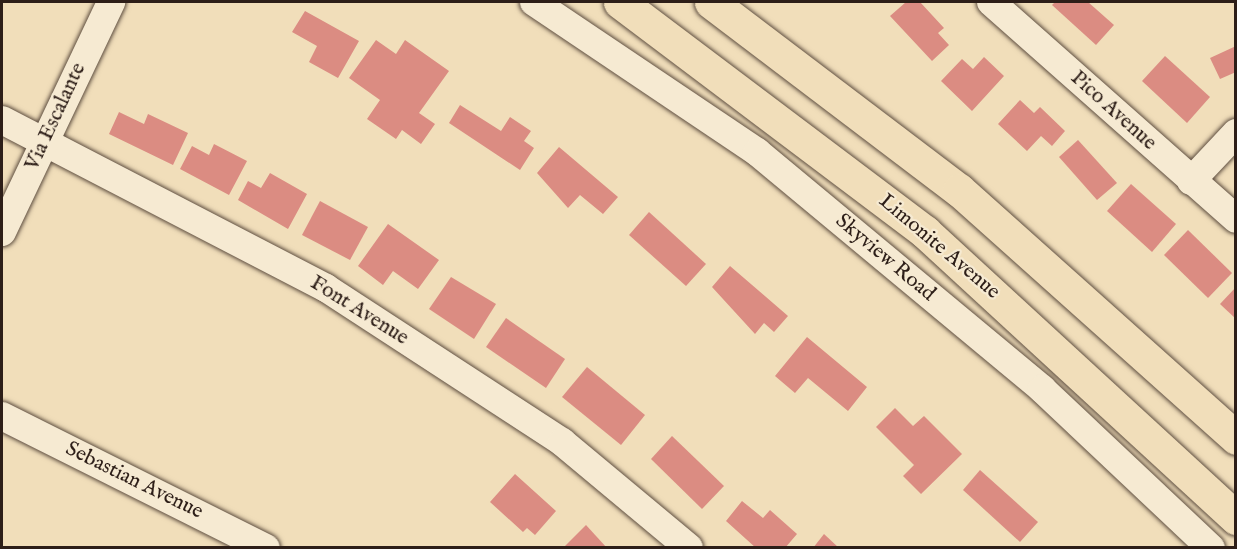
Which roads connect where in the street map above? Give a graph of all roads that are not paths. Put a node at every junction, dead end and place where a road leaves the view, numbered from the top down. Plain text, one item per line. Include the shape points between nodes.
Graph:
1 (111, 2) edge
2 (534, 2) edge
3 (620, 2) edge
4 (711, 2) edge
5 (991, 2) edge
6 (2, 120) edge
7 (1236, 133) edge
8 (45, 141) junction
9 (1191, 181) junction
10 (1236, 219) edge
11 (2, 232) edge
12 (2, 416) edge
13 (1236, 438) edge
14 (1236, 518) edge
15 (266, 548) edge
16 (689, 548) edge
17 (1211, 548) edge

1 - 8 street, Via Escalante
2 - 17 street, Skyview Road via 757,152 1042,389
3 - 14 main road, Limonite Avenue via 925,232
4 - 13 main road via 959,189 1108,318
5 - 9 street, Pico Avenue
6 - 8 street, Font Avenue
7 - 9 street
8 - 11 street, Via Escalante
8 - 16 street, Font Avenue via 326,288 562,442
9 - 10 street, Pico Avenue
12 - 15 street, Sebastian Avenue

